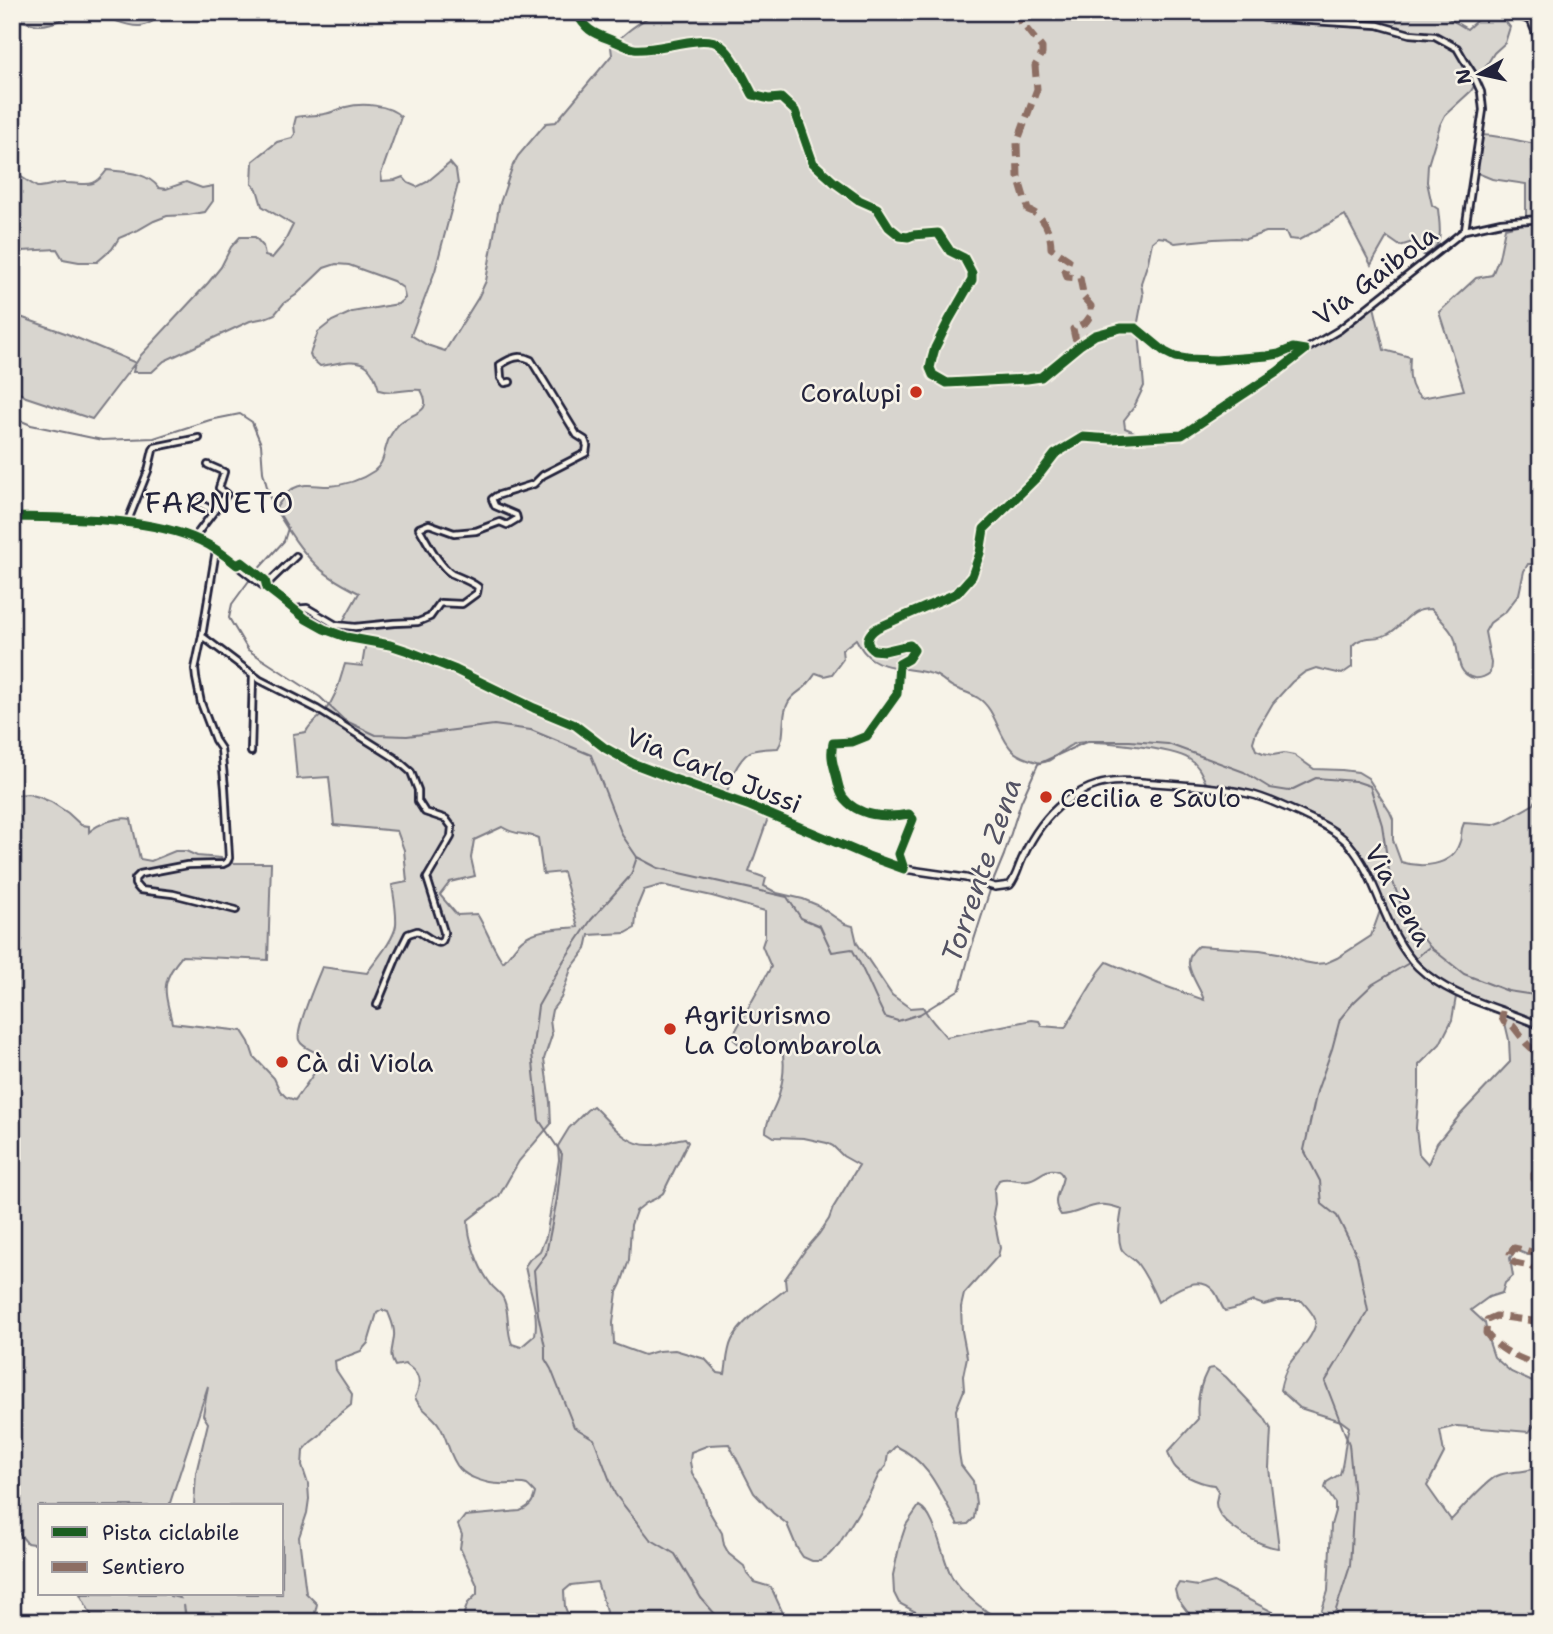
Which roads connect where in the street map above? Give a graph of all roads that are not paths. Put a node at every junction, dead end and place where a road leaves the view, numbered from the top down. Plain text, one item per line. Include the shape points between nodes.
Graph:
1 (1511, 12) edge
2 (1264, 18) dead end
3 (1541, 46) edge
4 (1541, 219) edge
5 (1465, 230) junction
6 (1304, 350) junction
7 (1175, 357) dead end
8 (510, 382) dead end
9 (199, 438) dead end
10 (208, 465) dead end
11 (193, 500) dead end
12 (214, 511) junction
13 (12, 517) edge
14 (127, 523) junction
15 (194, 538) junction
16 (216, 550) junction
17 (296, 556) dead end
18 (264, 584) junction
19 (294, 609) junction
20 (202, 635) junction
21 (253, 674) junction
22 (251, 751) dead end
23 (904, 869) junction
24 (979, 882) joint
25 (236, 910) dead end
26 (377, 1004) dead end
27 (1541, 1026) edge

1 - 3 street via 1531,21
2 - 5 street, Via Gaibola via 1378,25 1435,36 1457,48 1481,92 1483,110
4 - 5 street
5 - 6 street, Via Gaibola via 1339,330
6 - 7 street, Via Gaibola via 1216,360
6 - 23 street via 1182,435 1083,437 1055,454 984,529 972,576 957,593 868,636 874,650 911,645 914,650 899,664 897,694 867,736 833,743 830,752 841,795 851,806 873,815 909,814 913,819 899,854
8 - 19 street via 501,378 500,365 510,358 531,360 585,440 586,453 534,484 492,499 495,506 516,515 507,525 500,522 454,533 429,524 419,528 449,572 478,587 477,593 462,604 440,603 430,617 418,622 345,626 307,608
9 - 14 street via 155,447
10 - 12 street via 224,472 219,488 227,494
11 - 12 street
12 - 15 street
13 - 14 street, Via Carlo Jussi
14 - 15 street, Via Carlo Jussi
15 - 16 street, Via Carlo Jussi
16 - 18 street, Via Carlo Jussi
16 - 20 street
17 - 18 street
18 - 19 street, Via Carlo Jussi
19 - 23 street, Via Carlo Jussi via 324,629 390,645 456,670 575,725 632,763
20 - 21 street
20 - 25 street via 195,670 201,703 221,749 229,858 223,864 140,874 135,884 140,890
21 - 22 street
21 - 26 street via 395,758 412,773 425,812 446,819 452,828 426,878 444,937 437,943 417,931 408,934
23 - 24 street, Via Carlo Jussi
24 - 27 street, Via Zena via 1010,885 1033,837 1052,814 1094,785 1149,783 1252,794 1338,833 1362,862 1396,939 1426,974 1458,994

